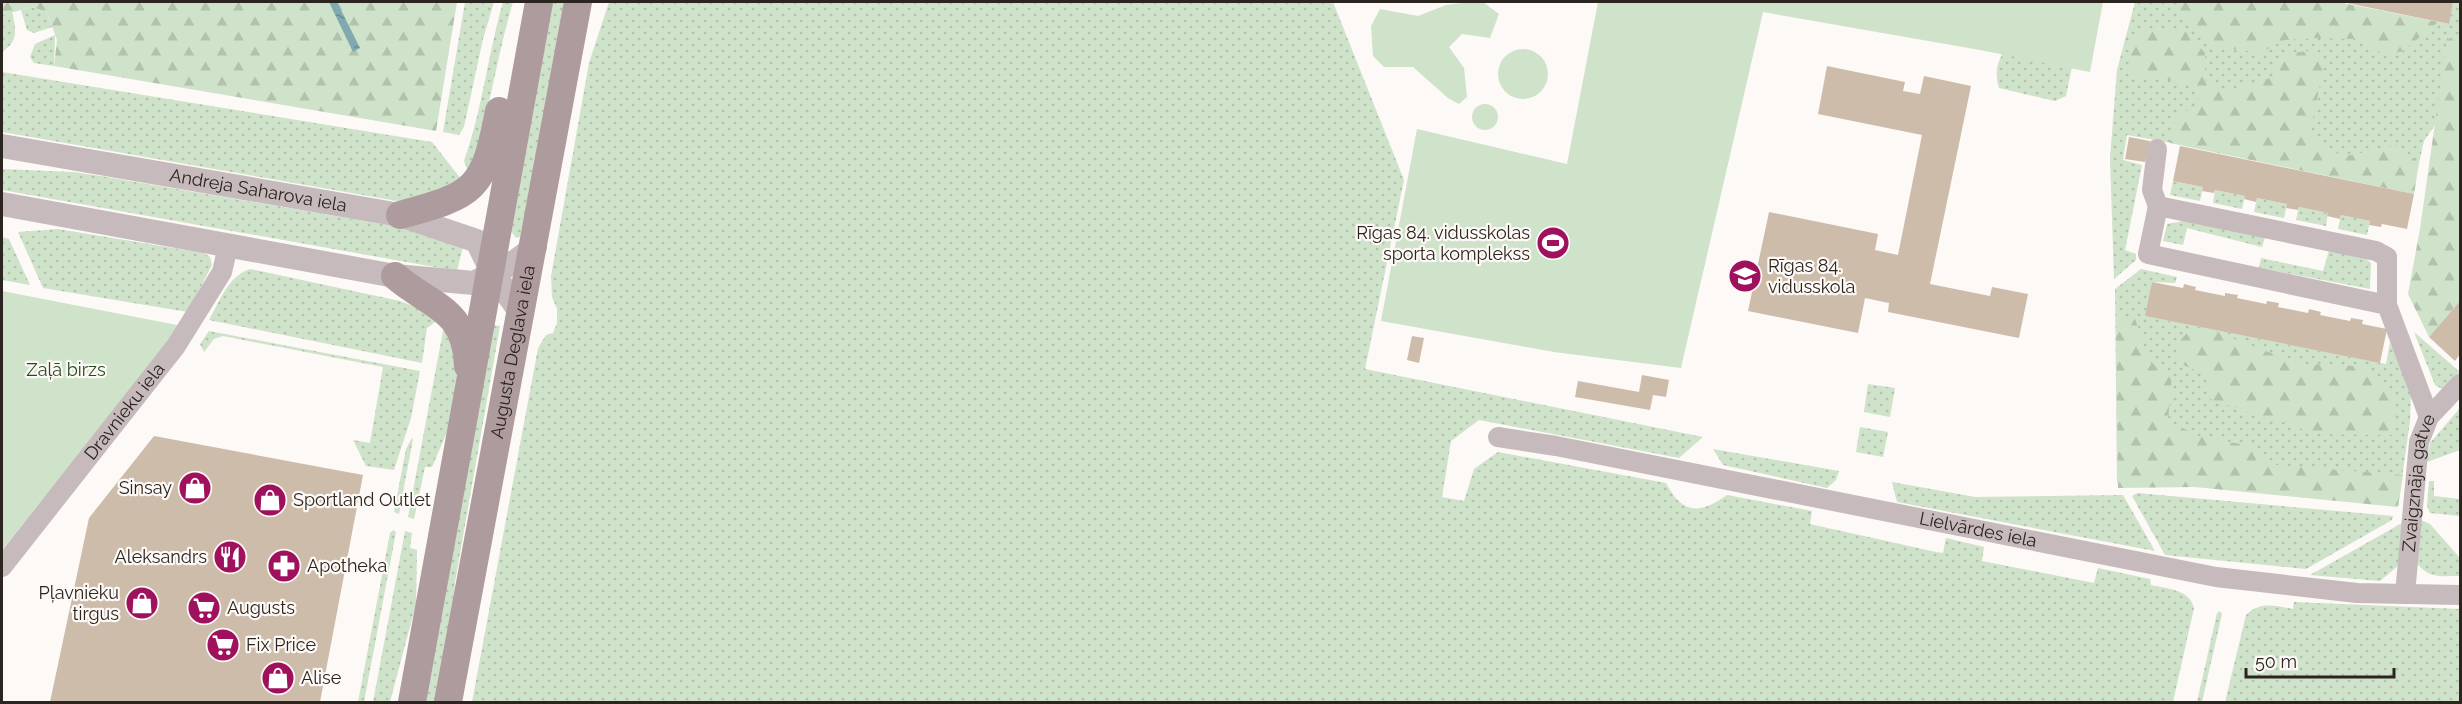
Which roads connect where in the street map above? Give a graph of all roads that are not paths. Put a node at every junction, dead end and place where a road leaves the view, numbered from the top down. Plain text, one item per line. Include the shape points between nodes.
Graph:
1 (539, 2) edge
2 (578, 2) edge
3 (523, 84) junction
4 (2, 146) edge
5 (2157, 149) dead end
6 (2, 154) edge
7 (58, 156) junction
8 (2, 204) edge
9 (2158, 206) junction
10 (400, 215) junction
11 (228, 246) junction
12 (535, 247) junction
13 (492, 272) junction
14 (395, 276) junction
15 (2387, 305) junction
16 (521, 313) junction
17 (2460, 384) edge
18 (469, 388) junction
19 (2429, 417) junction
20 (1498, 436) dead end
21 (2, 567) edge
22 (2405, 594) junction
23 (2460, 595) edge
24 (411, 702) edge
25 (448, 702) edge

1 - 3 main road, Augusta Deglava iela
2 - 12 main road, Augusta Deglava iela
3 - 10 main road via 500,111 485,166 471,187 450,202
3 - 13 main road, Augusta Deglava iela
4 - 7 street, Andreja Saharova iela
5 - 9 street via 2151,190
6 - 7 street
7 - 10 street, Andreja Saharova iela
8 - 11 street
9 - 15 street via 2376,251 2387,257 2389,265
9 - 15 street via 2148,254
10 - 13 street, Andreja Saharova iela via 477,240
11 - 14 street
11 - 21 street, Dravnieku iela via 222,272 176,346
12 - 13 street
12 - 16 main road, Augusta Deglava iela
13 - 14 street via 474,283
13 - 16 street, Andreja Saharova iela
13 - 18 main road, Augusta Deglava iela
14 - 18 main road via 452,316 468,353
15 - 19 street
16 - 25 main road, Augusta Deglava iela
17 - 19 street, Zvaigznāja gatve
18 - 24 main road, Augusta Deglava iela
19 - 22 street, Zvaigznāja gatve via 2419,442
20 - 22 street, Lielvārdes iela via 2216,577 2357,593
22 - 23 street, Lielvārdes iela

